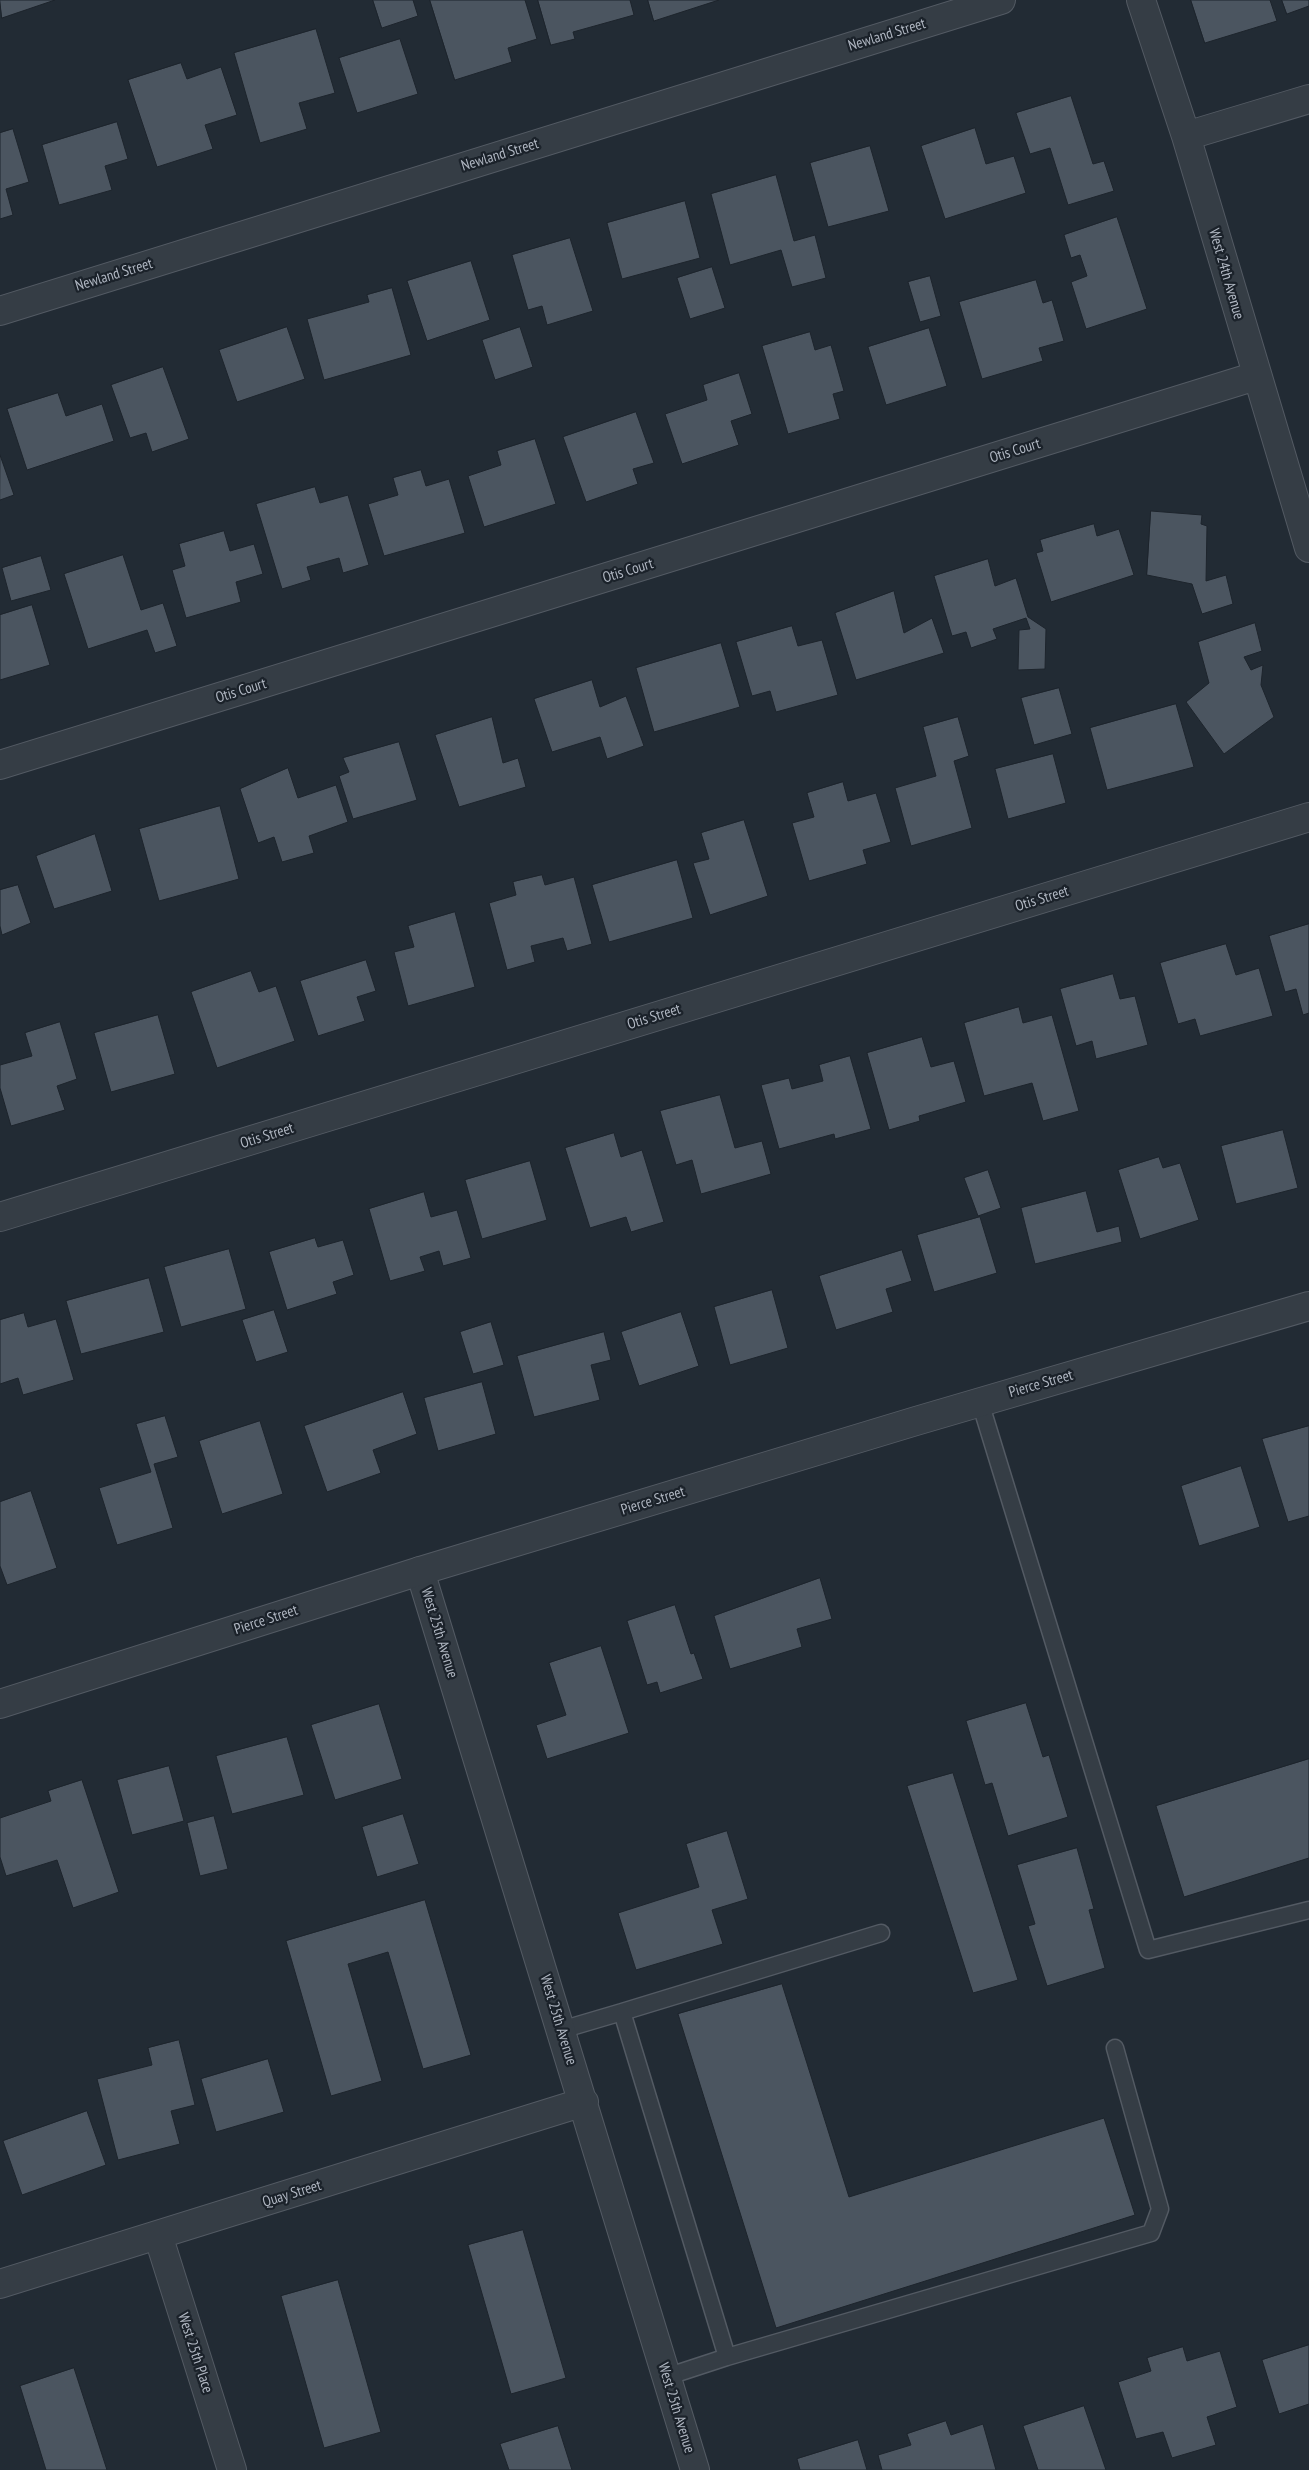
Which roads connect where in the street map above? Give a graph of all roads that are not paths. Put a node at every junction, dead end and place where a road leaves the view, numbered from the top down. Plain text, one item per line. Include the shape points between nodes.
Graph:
1 (1001, 0) edge
2 (1141, 0) edge
3 (1309, 99) edge
4 (1186, 136) junction
5 (0, 311) edge
6 (1256, 376) junction
7 (1309, 548) edge
8 (0, 765) edge
9 (1309, 817) edge
10 (0, 1217) edge
11 (1309, 1306) edge
12 (980, 1402) junction
13 (420, 1571) junction
14 (0, 1704) edge
15 (1309, 1910) edge
16 (881, 1933) dead end
17 (622, 2012) junction
18 (561, 2030) junction
19 (1115, 2048) dead end
20 (584, 2102) junction
21 (158, 2235) junction
22 (0, 2284) edge
23 (727, 2357) junction
24 (666, 2377) junction
25 (232, 2470) edge
26 (695, 2470) edge

1 - 5 street, Newland Street
2 - 4 street, West 24th Avenue
3 - 4 street
4 - 6 street, West 24th Avenue
6 - 7 street, West 24th Avenue
6 - 8 street, Otis Court
9 - 10 street, Otis Street
11 - 12 street, Pierce Street
12 - 13 street, Pierce Street
12 - 15 lane via 1148,1950
13 - 14 street, Pierce Street
13 - 18 street, West 25th Avenue
16 - 17 lane
17 - 18 lane
17 - 23 lane
18 - 20 street, West 25th Avenue
19 - 23 lane via 1160,2209 1151,2234
20 - 21 street, Quay Street
20 - 24 street, West 25th Avenue
21 - 22 street, Quay Street
21 - 25 street, West 25th Place
23 - 24 lane
24 - 26 street, West 25th Avenue

